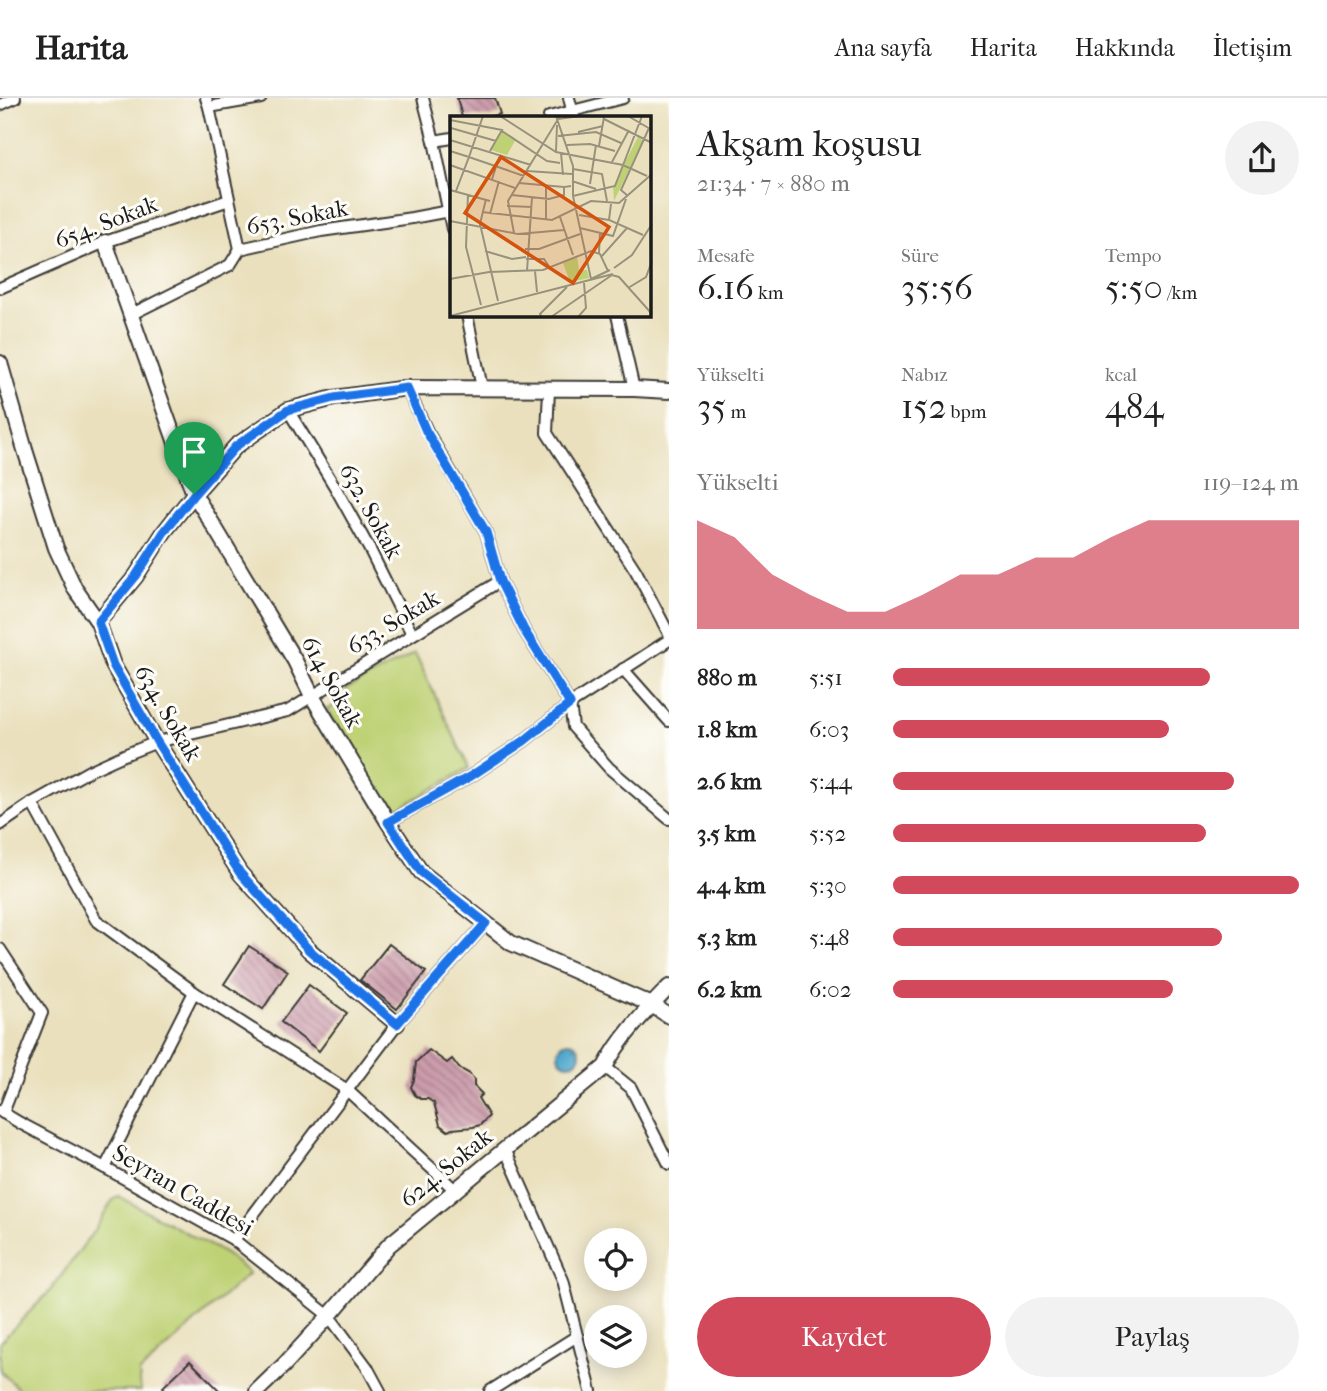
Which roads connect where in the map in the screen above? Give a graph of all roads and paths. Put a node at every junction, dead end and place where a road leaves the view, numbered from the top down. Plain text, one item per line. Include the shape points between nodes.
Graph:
1 (15, 98) edge
2 (261, 98) edge
3 (424, 98) edge
4 (569, 98) edge
5 (623, 98) edge
6 (207, 102) edge
7 (0, 105) edge
8 (573, 115) edge
9 (450, 138) edge
10 (434, 141) junction
11 (229, 200) junction
12 (449, 211) junction
13 (450, 217) edge
14 (105, 242) junction
15 (240, 249) junction
16 (0, 288) edge
17 (130, 315) junction
18 (467, 317) edge
19 (617, 317) edge
20 (0, 363) edge
21 (407, 388) junction
22 (482, 388) junction
23 (634, 389) junction
24 (549, 390) junction
25 (669, 391) edge
26 (288, 410) junction
27 (194, 494) junction
28 (500, 581) junction
29 (98, 622) junction
30 (412, 634) junction
31 (669, 637) edge
32 (623, 669) junction
33 (312, 696) junction
34 (570, 704) junction
35 (669, 721) edge
36 (157, 742) junction
37 (32, 803) junction
38 (669, 819) edge
39 (388, 822) junction
40 (0, 825) edge
41 (486, 923) junction
42 (0, 949) edge
43 (669, 987) edge
44 (194, 992) junction
45 (652, 1005) junction
46 (669, 1016) edge
47 (397, 1024) junction
48 (605, 1067) junction
49 (347, 1090) junction
50 (2, 1112) edge
51 (505, 1149) junction
52 (669, 1164) edge
53 (104, 1168) junction
54 (455, 1190) junction
55 (234, 1240) junction
56 (329, 1316) junction
57 (577, 1336) junction
58 (257, 1391) edge
59 (380, 1391) edge
60 (490, 1391) edge
61 (591, 1391) edge

1 - 7 street
2 - 6 street
3 - 10 street
4 - 8 street
5 - 8 street
6 - 11 street
9 - 10 street
10 - 12 street
11 - 14 street, 654. Sokak
11 - 15 street
12 - 13 street
12 - 15 street, 653. Sokak
14 - 16 street, 654. Sokak
14 - 17 street, 614 Sokak
15 - 17 street, 653. Sokak via 230,265
17 - 27 street, 614 Sokak
18 - 22 street
19 - 23 street
20 - 29 street, 634. Sokak via 56,548 75,589
21 - 22 street
21 - 26 street
21 - 28 street via 426,431 486,532
22 - 24 street
23 - 24 street
23 - 25 street
24 - 31 street via 547,433 636,571
26 - 27 street via 236,446
26 - 30 street, 632. Sokak via 335,486
27 - 29 street
27 - 33 street, 614 Sokak
28 - 30 street, 633. Sokak
28 - 34 street
29 - 36 street, 634. Sokak via 113,665
30 - 33 street, 633. Sokak
31 - 32 street
32 - 34 street
32 - 35 street
33 - 36 street, 633. Sokak via 288,711
33 - 39 street, 614 Sokak
34 - 38 street via 572,727 609,768
34 - 39 street via 471,776
36 - 37 street, 633. Sokak via 89,771
36 - 47 street, 634. Sokak via 240,873 309,950
37 - 40 street, 633. Sokak
37 - 44 street via 96,919
39 - 41 street, 614 Sokak via 421,872
41 - 45 street, 614 Sokak via 511,943
41 - 47 street
42 - 50 street via 41,1013
43 - 45 street, 624. Sokak
44 - 49 street
44 - 53 street
45 - 46 street, 614 Sokak
45 - 48 street, 624. Sokak
47 - 49 street
48 - 51 street, 624. Sokak
48 - 52 street via 631,1088
49 - 54 street
49 - 55 street
50 - 53 street, Seyran Caddesi
51 - 54 street, 624. Sokak
51 - 57 street via 563,1280
53 - 55 street, Seyran Caddesi
54 - 56 street, 624. Sokak via 389,1245
55 - 56 street, Seyran Caddesi
56 - 58 street, 624. Sokak
56 - 59 street, Seyran Caddesi via 368,1367
57 - 60 street
57 - 61 street

